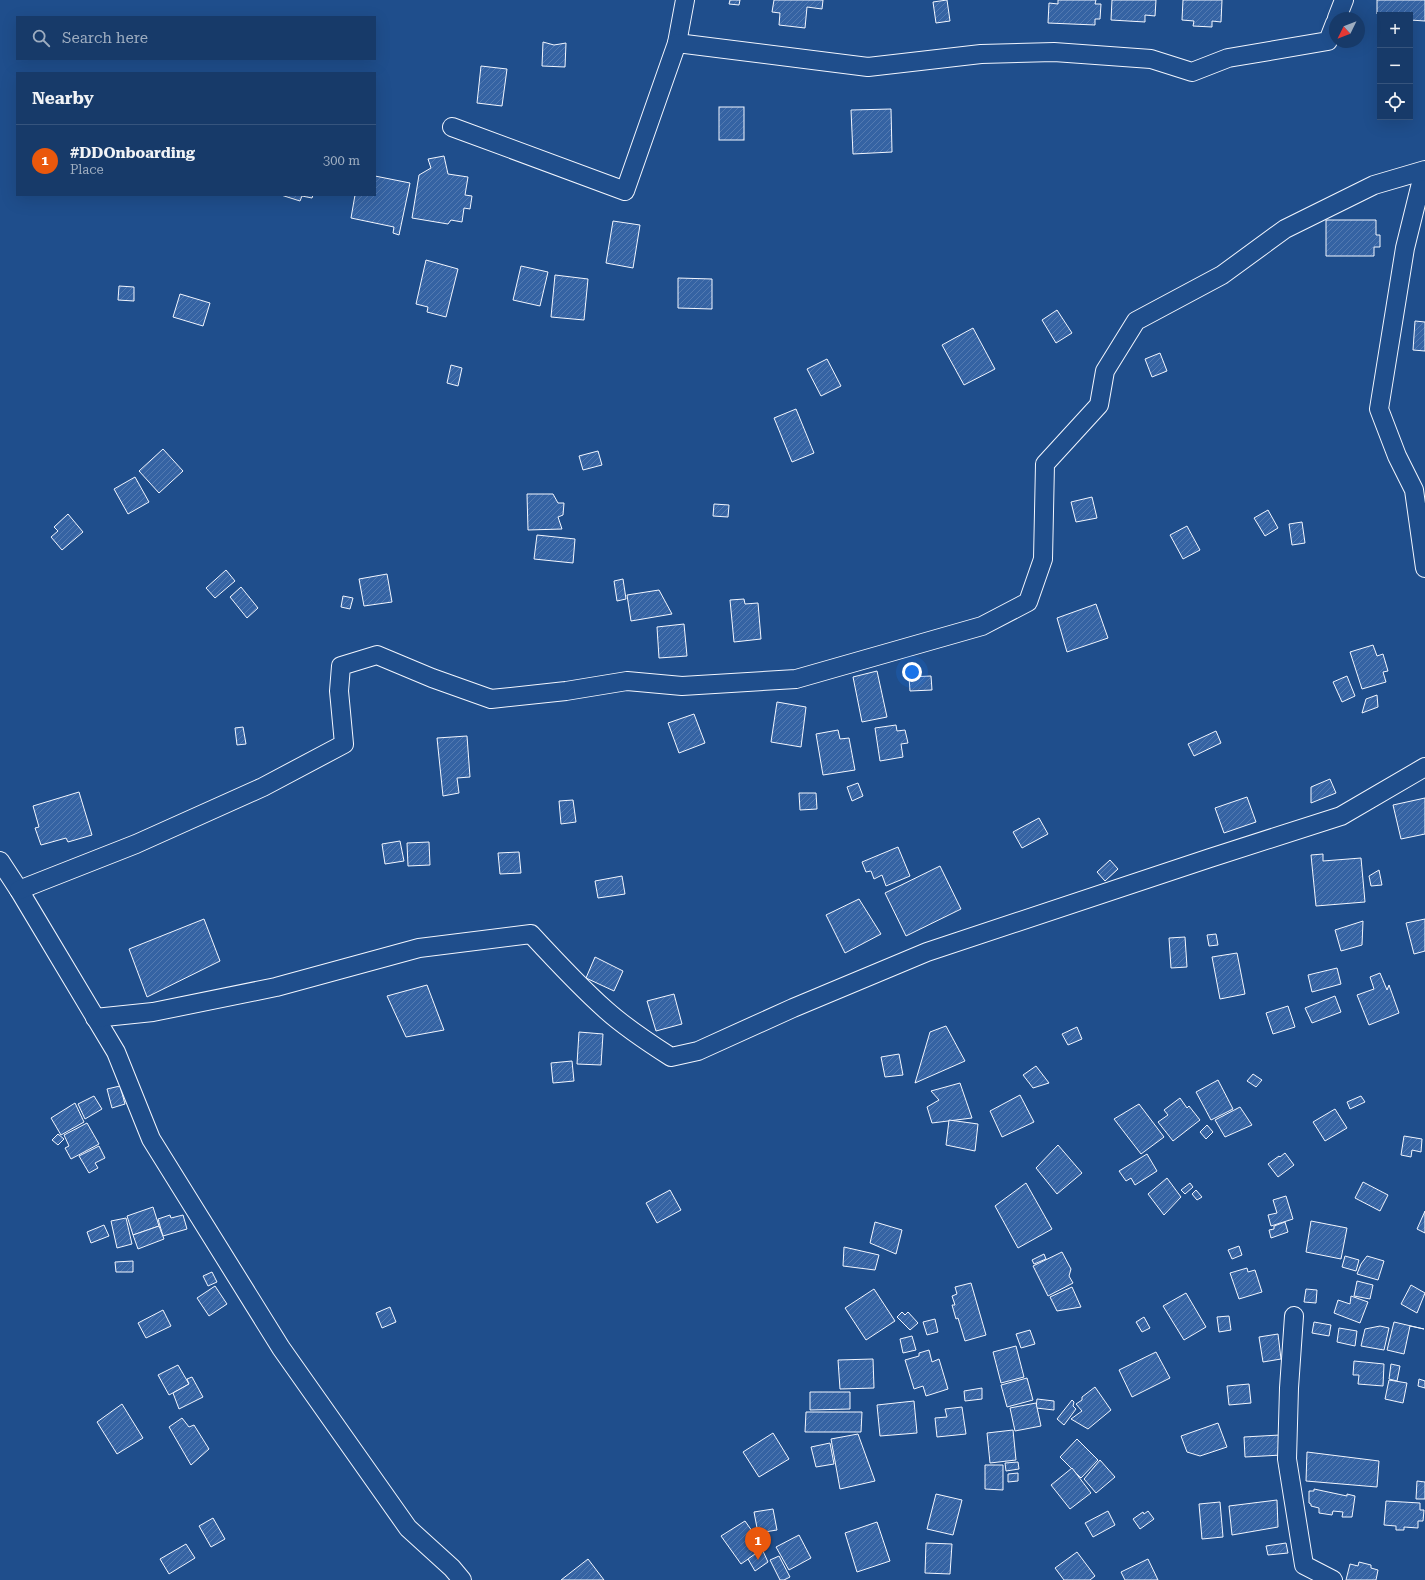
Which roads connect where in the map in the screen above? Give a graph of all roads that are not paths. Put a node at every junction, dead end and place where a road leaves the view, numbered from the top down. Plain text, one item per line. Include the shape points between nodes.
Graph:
1 (685, 0) edge
2 (1344, 0) edge
3 (1339, 12) edge
4 (1329, 38) edge
5 (677, 43) junction
6 (452, 127) dead end
7 (1425, 170) edge
8 (1425, 568) edge
9 (1425, 767) edge
10 (0, 861) edge
11 (19, 890) junction
12 (95, 1018) junction
13 (1294, 1316) dead end
14 (462, 1580) edge
15 (1333, 1580) edge

1 - 5 street
2 - 3 street
4 - 5 street via 1328,41 1228,58 1192,72 1150,59 1054,52 981,54 868,67
5 - 6 street via 625,191
7 - 8 street via 1405,248 1379,408 1396,456 1414,490
7 - 11 street via 1374,185 1285,229 1222,275 1136,321 1105,371 1099,405 1045,464 1043,560 1028,602 982,626 796,679 682,686 627,681 566,692 491,699 432,678 377,654 341,666 339,691 344,744 263,787 143,841
9 - 12 street via 1341,816 927,952 698,1051 671,1057 607,1011 531,934 419,948 276,987 152,1012
10 - 11 street
11 - 12 street
12 - 14 street via 116,1052 151,1139 281,1348 408,1528
13 - 15 street via 1288,1459 1304,1565

